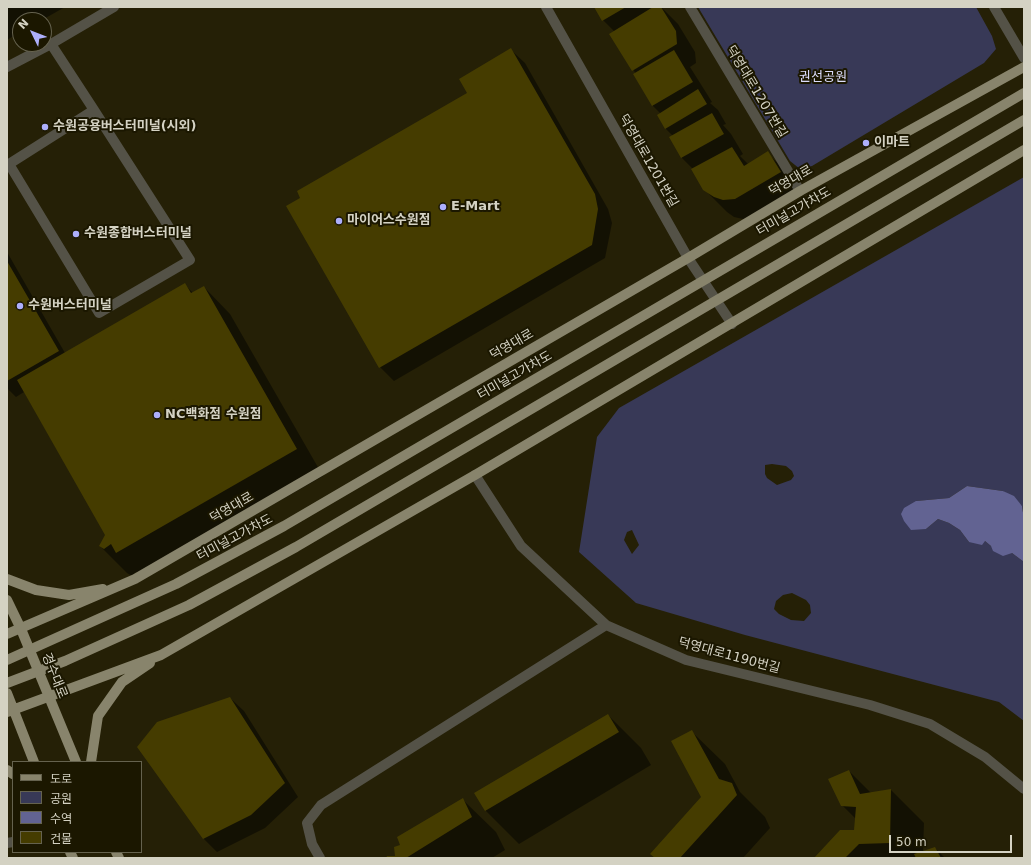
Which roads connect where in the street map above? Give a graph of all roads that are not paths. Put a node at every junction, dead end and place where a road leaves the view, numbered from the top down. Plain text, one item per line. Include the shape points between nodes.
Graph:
1 (114, 7) edge
2 (546, 7) edge
3 (690, 7) edge
4 (994, 7) edge
5 (52, 43) edge
6 (52, 46) edge
7 (36, 52) edge
8 (1024, 58) edge
9 (7, 67) edge
10 (1024, 67) edge
11 (1024, 93) edge
12 (94, 110) junction
13 (1024, 120) edge
14 (1024, 150) edge
15 (800, 191) junction
16 (688, 258) junction
17 (732, 324) junction
18 (475, 476) junction
19 (7, 579) edge
20 (121, 586) junction
21 (7, 600) edge
22 (606, 625) junction
23 (21, 629) junction
24 (7, 634) edge
25 (161, 655) junction
26 (7, 660) edge
27 (7, 683) edge
28 (7, 693) edge
29 (49, 697) junction
30 (10, 711) edge
31 (34, 761) edge
32 (76, 761) edge
33 (91, 761) edge
34 (1024, 789) edge
35 (320, 858) edge

1 - 5 street
2 - 16 street, 덕영대로1201번길
3 - 15 street, 덕영대로1207번길
4 - 8 street
6 - 12 street
7 - 9 street
10 - 15 main road, 덕영대로
11 - 26 main road, 터미널고가차도, bridge via 284,526 176,584
12 - 12 street via 190,260 99,314 9,164
13 - 27 main road, bridge via 296,547 189,604 64,661
14 - 17 main road
15 - 16 main road, 덕영대로
16 - 17 street, 덕영대로1201번길
16 - 20 main road, 덕영대로
17 - 18 main road
18 - 22 street, 덕영대로1190번길 via 521,546
18 - 25 main road
19 - 20 main road via 36,590 69,595
20 - 23 main road, 덕영대로
21 - 23 main road, 경수대로
22 - 34 street, 덕영대로1190번길 via 686,660 870,705 930,724 985,757
22 - 35 street via 320,805 307,823 312,844
23 - 24 main road, 덕영대로
23 - 29 main road, 경수대로
25 - 29 main road
25 - 33 main road via 122,682 98,716
28 - 30 main road
29 - 30 main road
29 - 32 main road, 경수대로
30 - 31 main road

